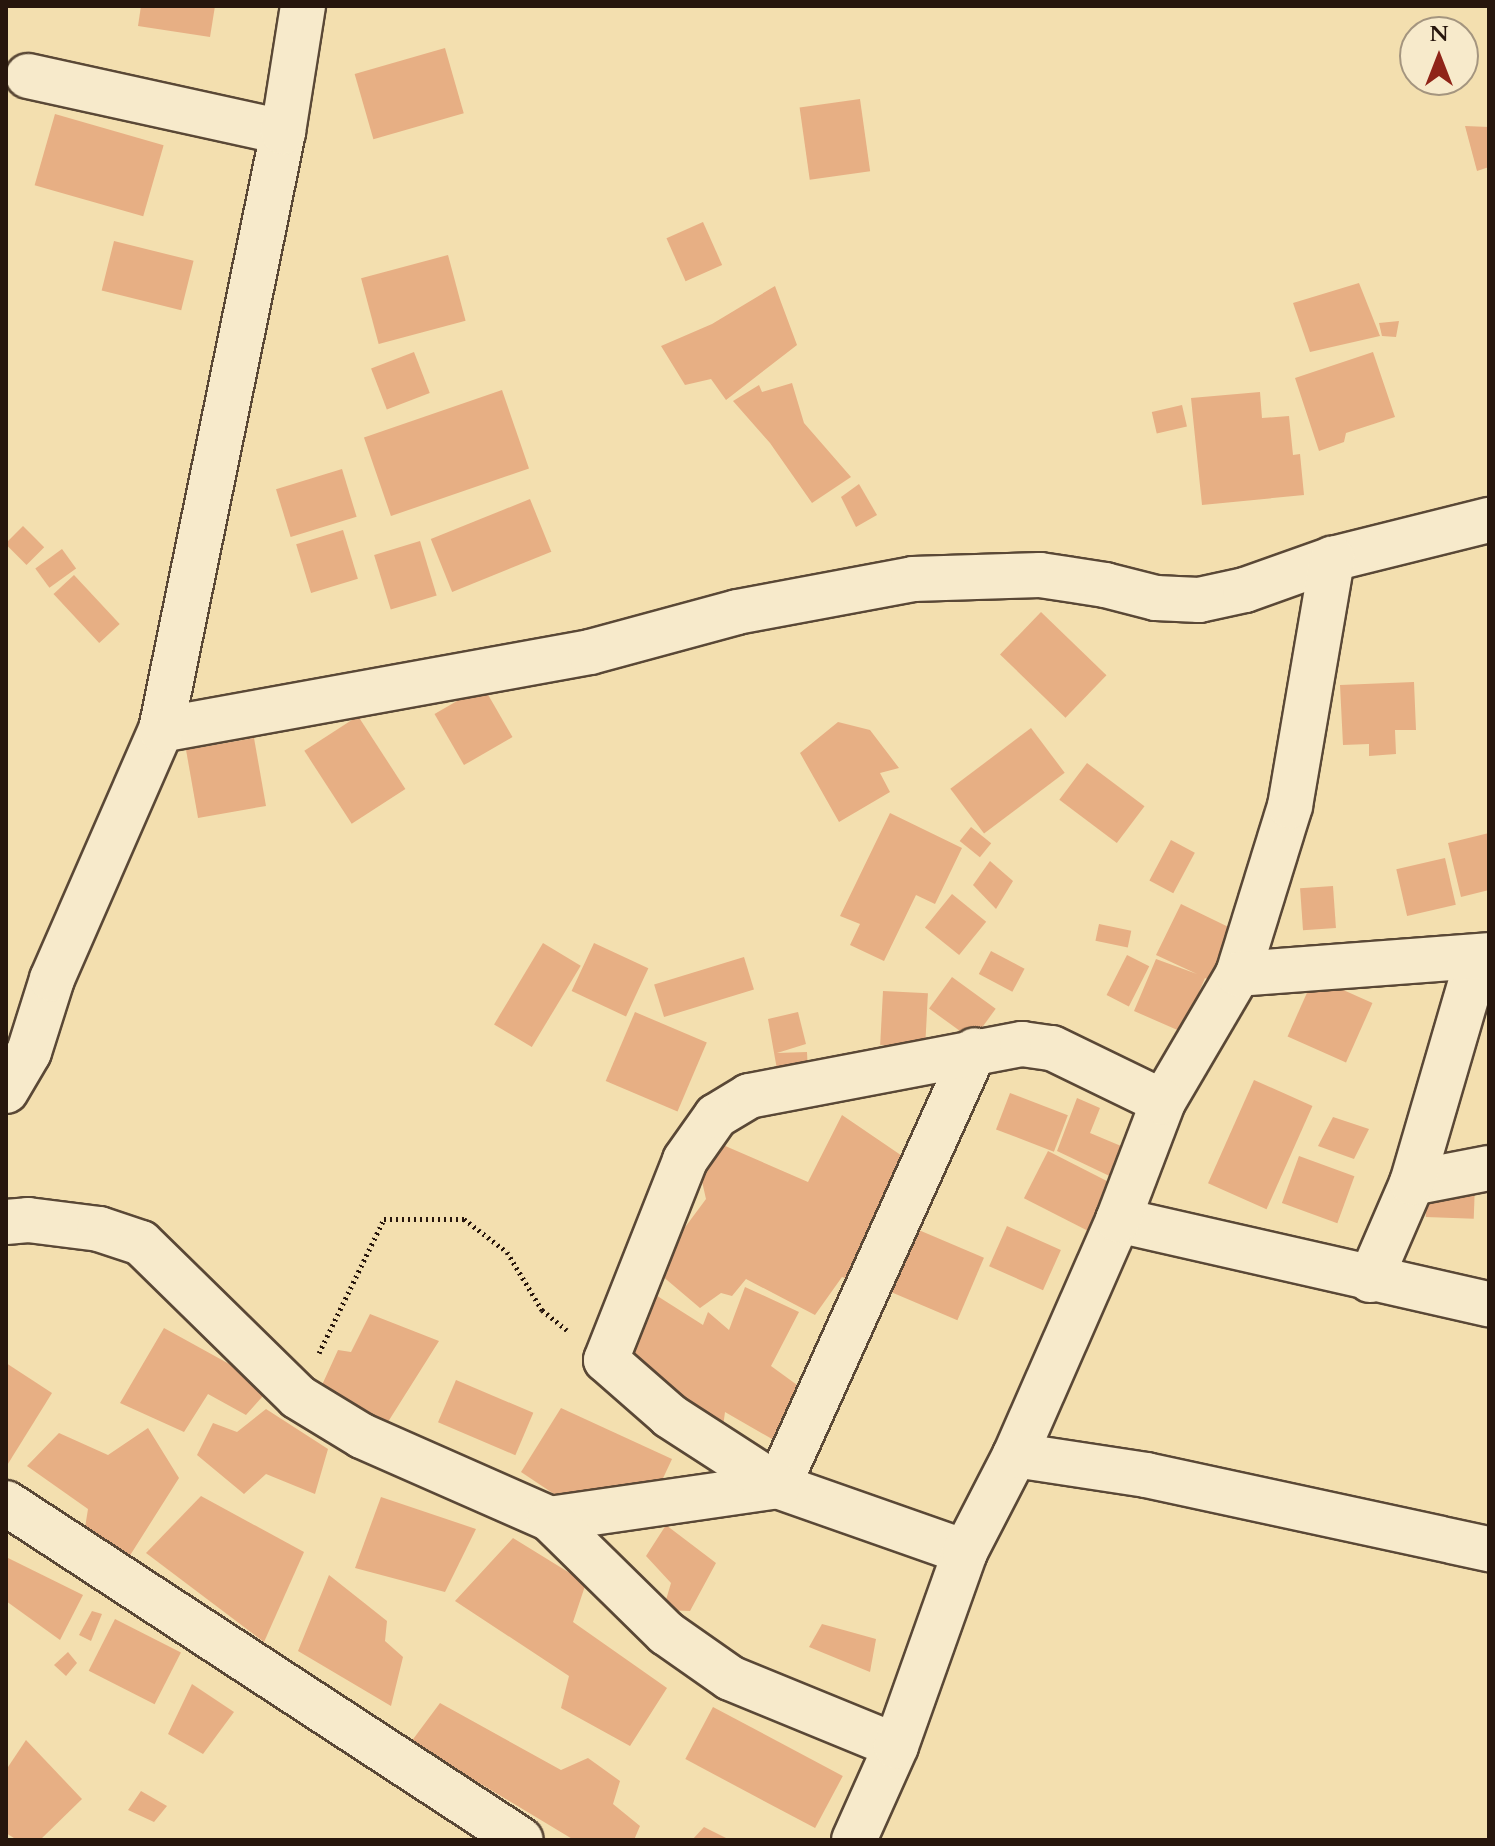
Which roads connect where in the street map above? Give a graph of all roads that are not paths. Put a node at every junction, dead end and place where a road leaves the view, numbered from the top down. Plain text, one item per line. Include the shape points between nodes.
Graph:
1 (303, 6) edge
2 (28, 76) dead end
3 (283, 132) junction
4 (1489, 520) edge
5 (1332, 559) junction
6 (161, 730) junction
7 (1484, 957) edge
8 (1238, 974) junction
9 (975, 1050) junction
10 (6, 1091) edge
11 (1163, 1102) junction
12 (1489, 1168) edge
13 (1412, 1183) junction
14 (1118, 1220) junction
15 (6, 1222) edge
16 (1370, 1280) junction
17 (1489, 1304) edge
18 (1015, 1455) junction
19 (778, 1486) junction
20 (6, 1503) edge
21 (550, 1519) junction
22 (1489, 1549) edge
23 (965, 1552) junction
24 (896, 1746) junction
25 (516, 1839) edge
26 (854, 1840) edge

1 - 3 street
2 - 3 street
3 - 6 street
4 - 5 street
5 - 6 street via 1199,600 1156,598 1040,575 913,579 737,612 590,652
5 - 8 street via 1290,806
6 - 10 street via 52,979 29,1052
7 - 8 street
7 - 13 street
8 - 11 street
9 - 11 street via 1022,1044 1052,1048
9 - 19 street
9 - 19 street via 749,1096 716,1116 685,1160 606,1360 670,1416
11 - 14 street
12 - 13 street
13 - 16 street
14 - 16 street
14 - 18 street
15 - 21 street via 99,1229 141,1243 298,1397 362,1436
16 - 17 street
18 - 22 street via 1146,1475
18 - 23 street
19 - 21 street
19 - 23 street
20 - 25 street
21 - 24 street via 666,1633 730,1678
23 - 24 street
24 - 26 street

